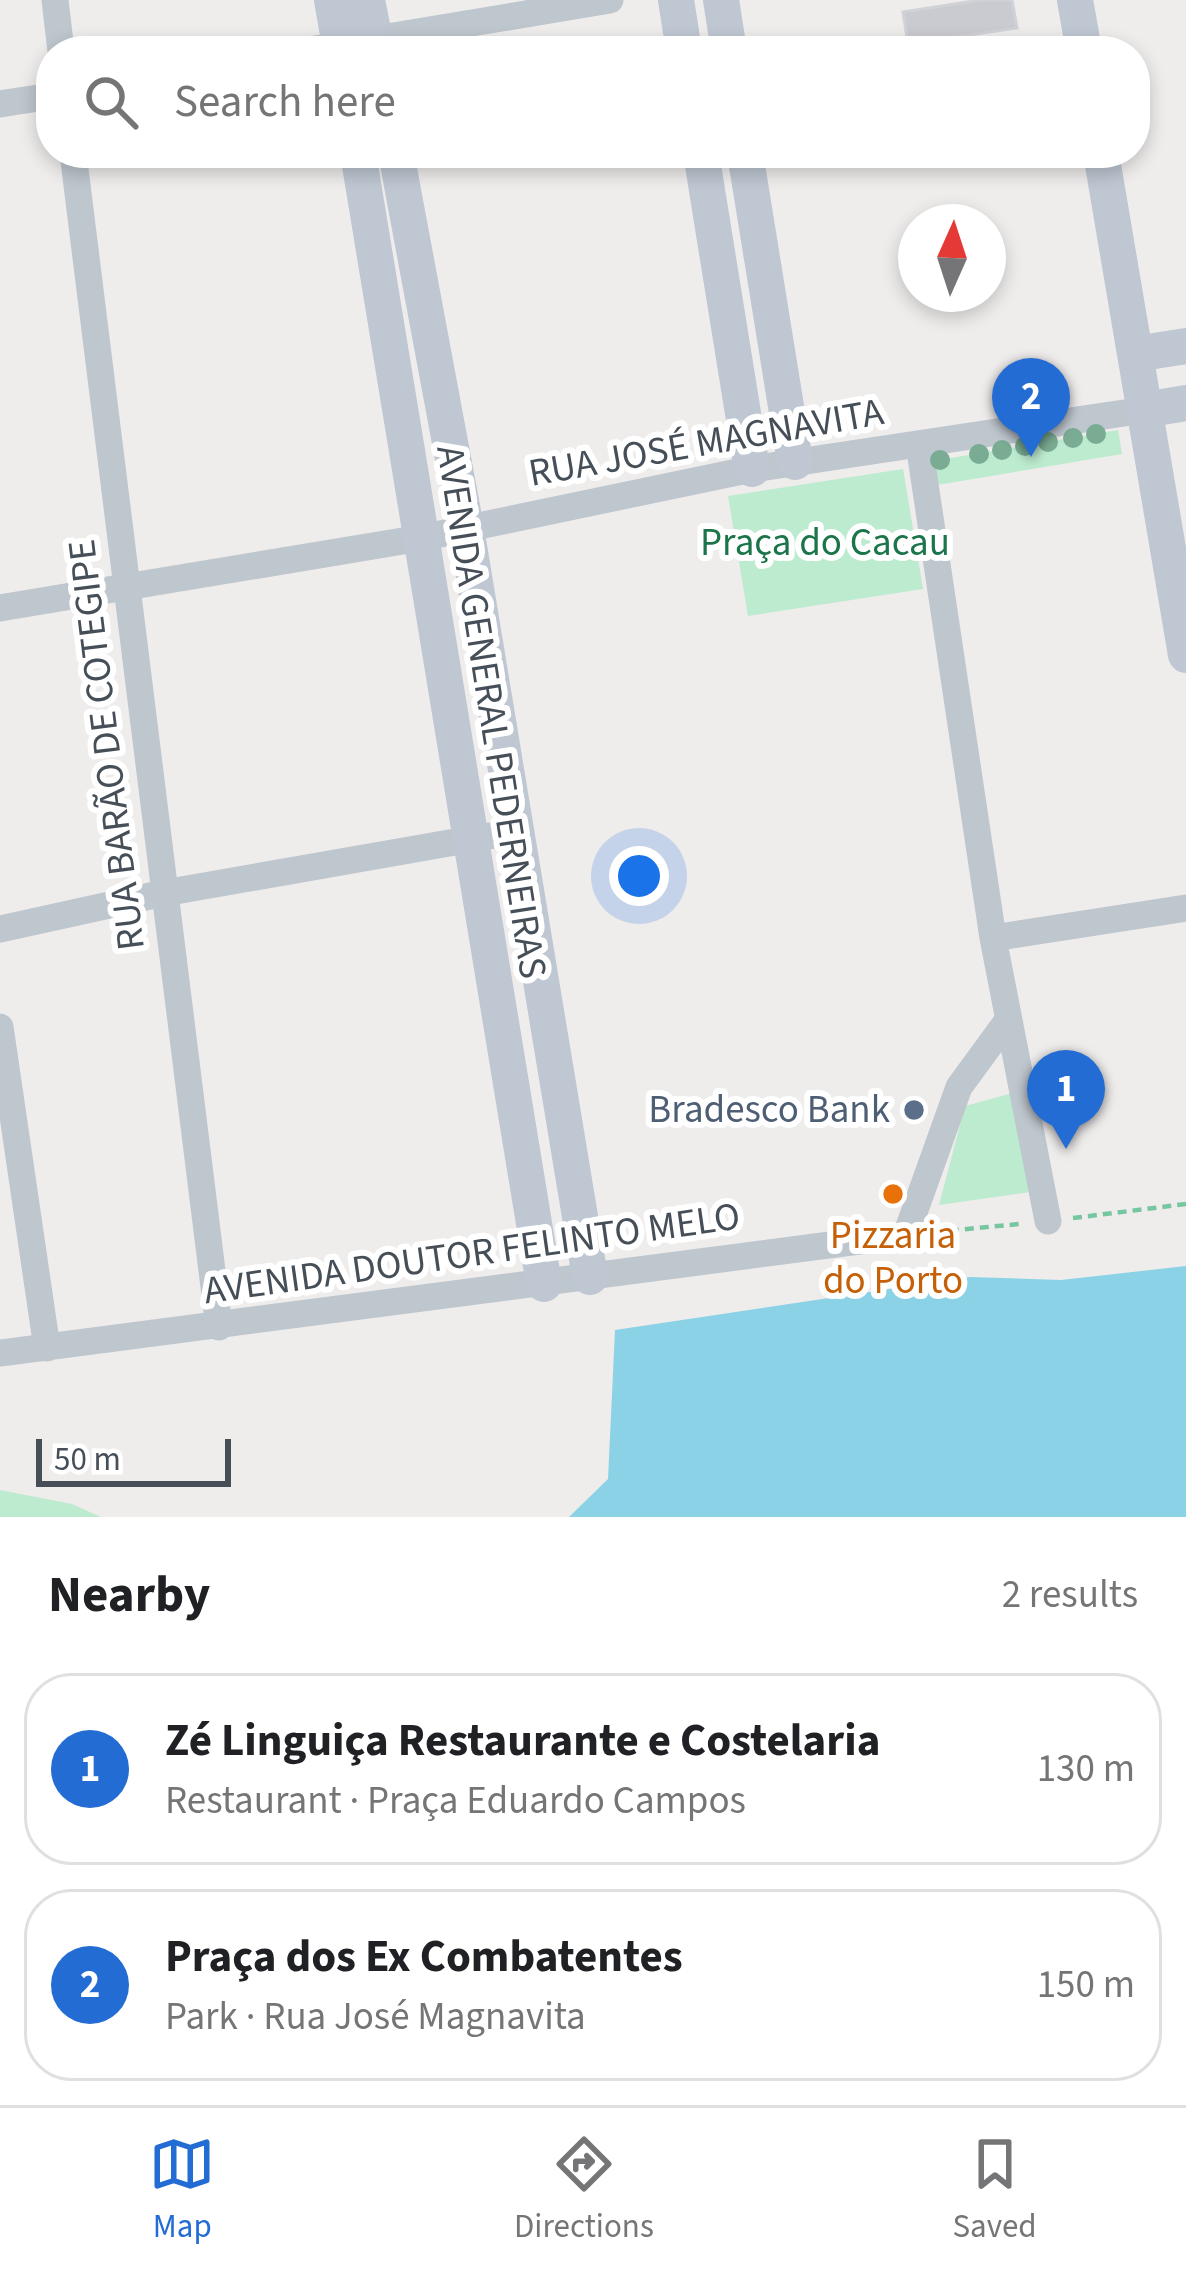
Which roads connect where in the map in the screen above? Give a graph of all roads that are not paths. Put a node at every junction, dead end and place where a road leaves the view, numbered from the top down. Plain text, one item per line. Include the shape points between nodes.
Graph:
1 (55, 0) edge
2 (332, 0) edge
3 (367, 0) edge
4 (610, 0) edge
5 (676, 0) edge
6 (721, 0) edge
7 (1076, 0) edge
8 (59, 36) edge
9 (352, 36) edge
10 (360, 36) edge
11 (413, 36) edge
12 (682, 36) edge
13 (727, 36) edge
14 (1082, 36) edge
15 (36, 98) edge
16 (0, 104) edge
17 (75, 168) edge
18 (360, 168) edge
19 (399, 168) edge
20 (703, 168) edge
21 (747, 168) edge
22 (1104, 168) edge
23 (1186, 346) edge
24 (1135, 354) junction
25 (1186, 403) edge
26 (1144, 410) junction
27 (919, 444) junction
28 (795, 462) junction
29 (752, 469) junction
30 (466, 528) junction
31 (421, 538) junction
32 (128, 590) junction
33 (0, 608) edge
34 (1186, 655) edge
35 (518, 832) junction
36 (466, 837) junction
37 (164, 893) junction
38 (1186, 908) edge
39 (0, 929) edge
40 (993, 938) junction
41 (1008, 1021) junction
42 (0, 1027) edge
43 (1048, 1221) road end
44 (590, 1277) junction
45 (544, 1284) junction
46 (219, 1328) junction
47 (47, 1348) junction
48 (0, 1352) edge

1 - 8 street
2 - 9 street
3 - 10 street
4 - 11 street
5 - 12 street
6 - 13 street
7 - 14 street
15 - 16 street
17 - 32 street, RUA BARÃO DE COTEGIPE
18 - 31 street, AVENIDA GENERAL PEDERNEIRAS
19 - 30 street, AVENIDA GENERAL PEDERNEIRAS
20 - 29 street
21 - 28 street
22 - 24 street
23 - 24 street
24 - 26 street
25 - 26 street
26 - 27 street, RUA JOSÉ MAGNAVITA
26 - 34 street
27 - 28 street, RUA JOSÉ MAGNAVITA
27 - 40 street
28 - 29 street, RUA JOSÉ MAGNAVITA
29 - 30 street, RUA JOSÉ MAGNAVITA
30 - 31 street, RUA JOSÉ MAGNAVITA
30 - 35 street, AVENIDA GENERAL PEDERNEIRAS
31 - 32 street, RUA JOSÉ MAGNAVITA
31 - 36 street, AVENIDA GENERAL PEDERNEIRAS
32 - 33 street, RUA JOSÉ MAGNAVITA
32 - 37 street, RUA BARÃO DE COTEGIPE
35 - 36 street
35 - 44 street, AVENIDA GENERAL PEDERNEIRAS
36 - 37 street
36 - 45 street, AVENIDA GENERAL PEDERNEIRAS
37 - 39 street
37 - 46 street, RUA BARÃO DE COTEGIPE
38 - 40 street
40 - 41 street
41 - 43 street
41 - 44 street, AVENIDA DOUTOR FELINTO MELO via 959,1087 906,1235
42 - 47 street
44 - 45 street, AVENIDA DOUTOR FELINTO MELO
45 - 46 street, AVENIDA DOUTOR FELINTO MELO
46 - 47 street, AVENIDA DOUTOR FELINTO MELO
47 - 48 street, AVENIDA DOUTOR FELINTO MELO

